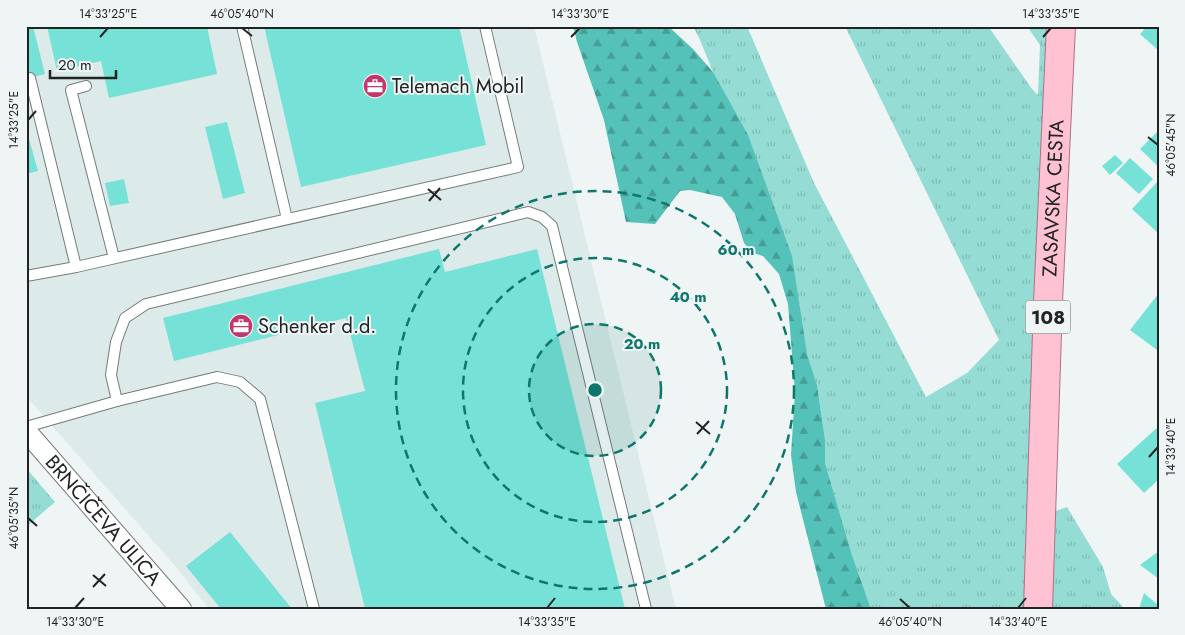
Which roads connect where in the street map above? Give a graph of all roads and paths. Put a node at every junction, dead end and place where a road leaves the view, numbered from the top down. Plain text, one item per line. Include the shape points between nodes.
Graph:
1 (242, 26) edge
2 (485, 26) edge
3 (1061, 26) edge
4 (30, 78) dead end
5 (86, 86) dead end
6 (287, 219) junction
7 (114, 258) junction
8 (76, 266) junction
9 (26, 276) edge
10 (117, 401) junction
11 (26, 427) edge
12 (26, 431) edge
13 (181, 609) edge
14 (314, 609) edge
15 (646, 609) edge
16 (1038, 609) edge

1 - 6 lane
2 - 6 lane via 518,167
3 - 16 main road, ZASAVSKA CESTA / 108
4 - 8 lane
5 - 7 lane via 71,90
6 - 7 lane
7 - 8 lane
8 - 9 lane
10 - 11 lane
10 - 14 lane via 217,377 240,382 260,399
10 - 15 lane via 111,376 116,342 125,318 146,304 528,212 542,217 552,226
12 - 13 street, BRNČIČEVA ULICA

